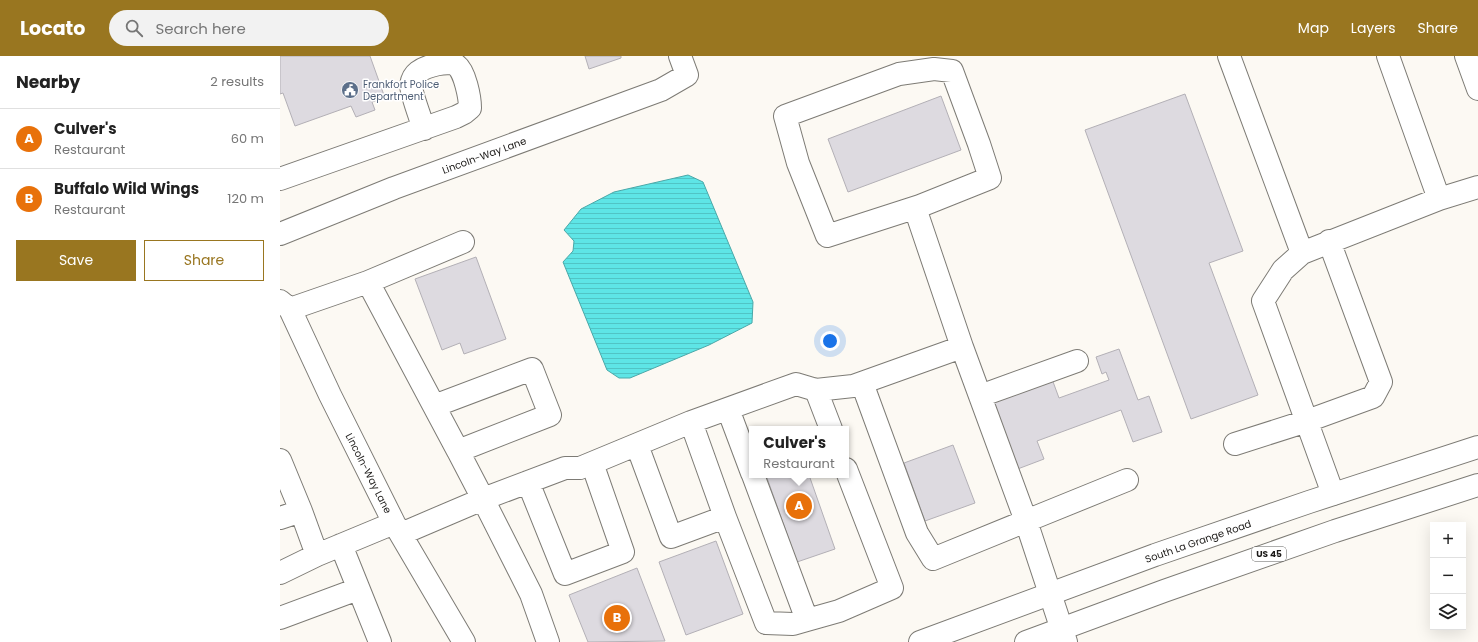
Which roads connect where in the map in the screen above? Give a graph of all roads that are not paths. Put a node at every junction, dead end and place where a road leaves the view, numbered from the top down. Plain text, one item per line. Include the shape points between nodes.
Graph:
1 (1229, 56) edge
2 (1388, 56) edge
3 (1466, 56) edge
4 (683, 66) edge
5 (1478, 89) edge
6 (424, 129) junction
7 (280, 179) edge
8 (1478, 187) edge
9 (1440, 199) junction
10 (920, 206) junction
11 (280, 234) edge
12 (1329, 241) junction
13 (463, 242) dead end
14 (1302, 253) junction
15 (368, 282) junction
16 (285, 305) edge
17 (962, 347) junction
18 (1077, 362) dead end
19 (862, 383) junction
20 (816, 390) junction
21 (980, 396) junction
22 (434, 406) junction
23 (728, 409) junction
24 (1307, 421) junction
25 (692, 422) junction
26 (830, 426) edge
27 (1235, 444) dead end
28 (637, 445) junction
29 (1478, 447) edge
30 (458, 451) junction
31 (280, 460) edge
32 (592, 463) junction
33 (749, 466) edge
34 (849, 477) edge
35 (753, 478) edge
36 (1128, 480) dead end
37 (528, 482) junction
38 (1478, 485) edge
39 (1333, 494) junction
40 (483, 499) junction
41 (301, 511) junction
42 (724, 516) junction
43 (280, 518) edge
44 (1026, 521) junction
45 (397, 528) junction
46 (341, 545) junction
47 (317, 555) junction
48 (280, 573) edge
49 (358, 589) junction
50 (1050, 594) junction
51 (280, 618) edge
52 (806, 620) junction
53 (1064, 635) edge
54 (380, 642) edge
55 (464, 642) edge
56 (548, 642) edge
57 (920, 642) edge
58 (1026, 642) edge

1 - 14 main road
2 - 9 main road
3 - 5 main road
4 - 11 main road, Lincoln-Way Lane via 661,90 394,188
6 - 6 main road via 456,117 470,108 470,97 462,74 457,66 451,63 442,63 419,71 413,77 411,86
6 - 7 main road
8 - 9 main road
9 - 12 main road
10 - 10 main road via 990,178 952,70 934,69 900,74 785,116 798,163 827,236
10 - 17 main road via 915,208
12 - 14 main road
12 - 24 main road via 1381,382 1373,397
13 - 15 main road
14 - 24 main road via 1284,270 1263,301
15 - 16 main road
15 - 22 main road
16 - 45 main road, Lincoln-Way Lane
17 - 19 main road
17 - 21 main road
18 - 21 main road
19 - 20 main road
19 - 44 main road via 917,534 933,559
20 - 23 main road via 796,384
20 - 26 main road
21 - 44 main road
22 - 30 main road
22 - 30 main road via 532,369 550,416
23 - 25 main road
23 - 33 main road
24 - 27 main road
24 - 39 main road
25 - 28 main road
25 - 42 main road
28 - 32 main road
28 - 42 main road via 671,537
29 - 39 main road, South La Grange Road
30 - 40 main road
31 - 41 main road
32 - 37 main road via 580,468 565,468
32 - 37 main road via 623,552 565,574
34 - 52 main road via 892,588 839,611
35 - 52 main road
36 - 44 main road
37 - 40 main road
38 - 53 main road, US 45 via 1335,531 1164,591
39 - 50 main road, South La Grange Road
40 - 45 main road
40 - 56 main road via 531,594
41 - 43 main road
41 - 47 main road
42 - 52 main road via 766,623 793,624
44 - 50 main road
45 - 46 main road
45 - 55 main road, Lincoln-Way Lane
46 - 47 main road
46 - 49 main road
47 - 48 main road
49 - 51 main road
49 - 54 main road
50 - 53 main road
50 - 57 main road, South La Grange Road
53 - 58 main road, US 45

